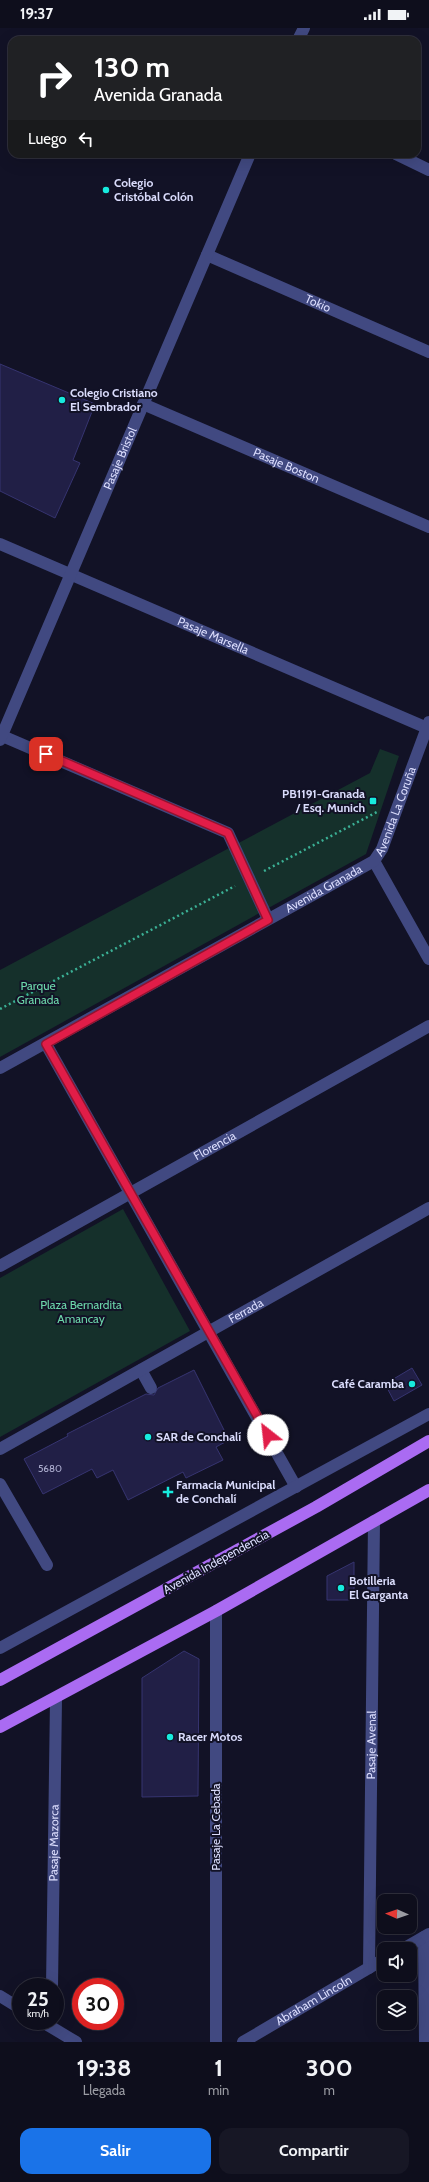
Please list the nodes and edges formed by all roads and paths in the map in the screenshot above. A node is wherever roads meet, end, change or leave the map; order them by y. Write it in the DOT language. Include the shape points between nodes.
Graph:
graph roads {
  1 [pos="248,158"];
  2 [pos="404,158"];
  3 [pos="429,170"];
  4 [pos="207,255"];
  5 [pos="429,352"];
  6 [pos="143,404"];
  7 [pos="429,527"];
  8 [pos="0,544"];
  9 [pos="71,575"];
  10 [pos="428,725"];
  11 [pos="1,737"];
  12 [pos="400,800"];
  13 [pos="374,861"];
  14 [pos="250,878"];
  15 [pos="268,920"];
  16 [pos="429,959"];
  17 [pos="0,1009"];
  18 [pos="429,1026"];
  19 [pos="46,1044"];
  20 [pos="0,1068"];
  21 [pos="132,1193"];
  22 [pos="429,1208"];
  23 [pos="0,1266"];
  24 [pos="210,1331"];
  25 [pos="141,1370"];
  26 [pos="151,1388"];
  27 [pos="429,1414"];
  28 [pos="429,1441"];
  29 [pos="0,1449"];
  30 [pos="0,1484"];
  31 [pos="296,1486"];
  32 [pos="429,1490"];
  33 [pos="374,1522"];
  34 [pos="46,1565"];
  35 [pos="216,1611"];
  36 [pos="0,1648"];
  37 [pos="0,1680"];
  38 [pos="56,1699"];
  39 [pos="0,1728"];
  40 [pos="427,1936"];
  41 [pos="416,1942"];
  42 [pos="377,1963"];
  43 [pos="369,1968"];
  44 [pos="52,1978"];
  45 [pos="0,1996"];
  46 [pos="12,2003"];
  47 [pos="60,2030"];
  48 [pos="76,2042"];
  49 [pos="216,2042"];
  50 [pos="243,2042"];
  51 [pos="425,2042"];
  1 -- 4 [label="street, Pasaje Bristol"];
  2 -- 3 [label="street"];
  4 -- 5 [label="street, Tokio"];
  4 -- 6 [label="street, Pasaje Bristol"];
  6 -- 7 [label="street, Pasaje Boston"];
  6 -- 9 [label="street, Pasaje Bristol"];
  8 -- 9 [label="street, Pasaje Marsella"];
  9 -- 10 [label="street, Pasaje Marsella"];
  9 -- 11 [label="street, Pasaje Bristol"];
  10 -- 12 [label="street, Avenida La Coruña"];
  11 -- 14 [label="street" via="221,828 232,838"];
  12 -- 13 [label="street, Avenida La Coruña" via="382,849"];
  12 -- 14 [label="path"];
  13 -- 15 [label="street, Avenida Granada"];
  13 -- 16 [label="street, Avenida La Coruña"];
  14 -- 15 [label="street"];
  14 -- 17 [label="path"];
  15 -- 19 [label="street, Avenida Granada"];
  18 -- 21 [label="street, Florencia"];
  19 -- 20 [label="street, Avenida Granada"];
  19 -- 21 [label="street"];
  21 -- 23 [label="street, Florencia"];
  21 -- 24 [label="street"];
  22 -- 24 [label="street, Ferrada"];
  24 -- 25 [label="street, Ferrada"];
  24 -- 31 [label="street"];
  25 -- 26 [label="street"];
  25 -- 29 [label="street, Ferrada"];
  27 -- 31 [label="street"];
  28 -- 37 [label="main road, Avenida Independencia" via="316,1507"];
  30 -- 34 [label="street"];
  31 -- 36 [label="street"];
  32 -- 33 [label="main road"];
  33 -- 35 [label="main road"];
  33 -- 43 [label="street, Pasaje Avenal"];
  35 -- 38 [label="main road"];
  35 -- 49 [label="street, Pasaje La Cebada"];
  38 -- 39 [label="main road"];
  38 -- 44 [label="street, Pasaje Mazorca"];
  40 -- 41 [label="street"];
  40 -- 51 [label="street"];
  42 -- 43 [label="street, Abraham Lincoln"];
  43 -- 50 [label="street, Abraham Lincoln"];
  45 -- 46 [label="street"];
  47 -- 48 [label="street"];
}
